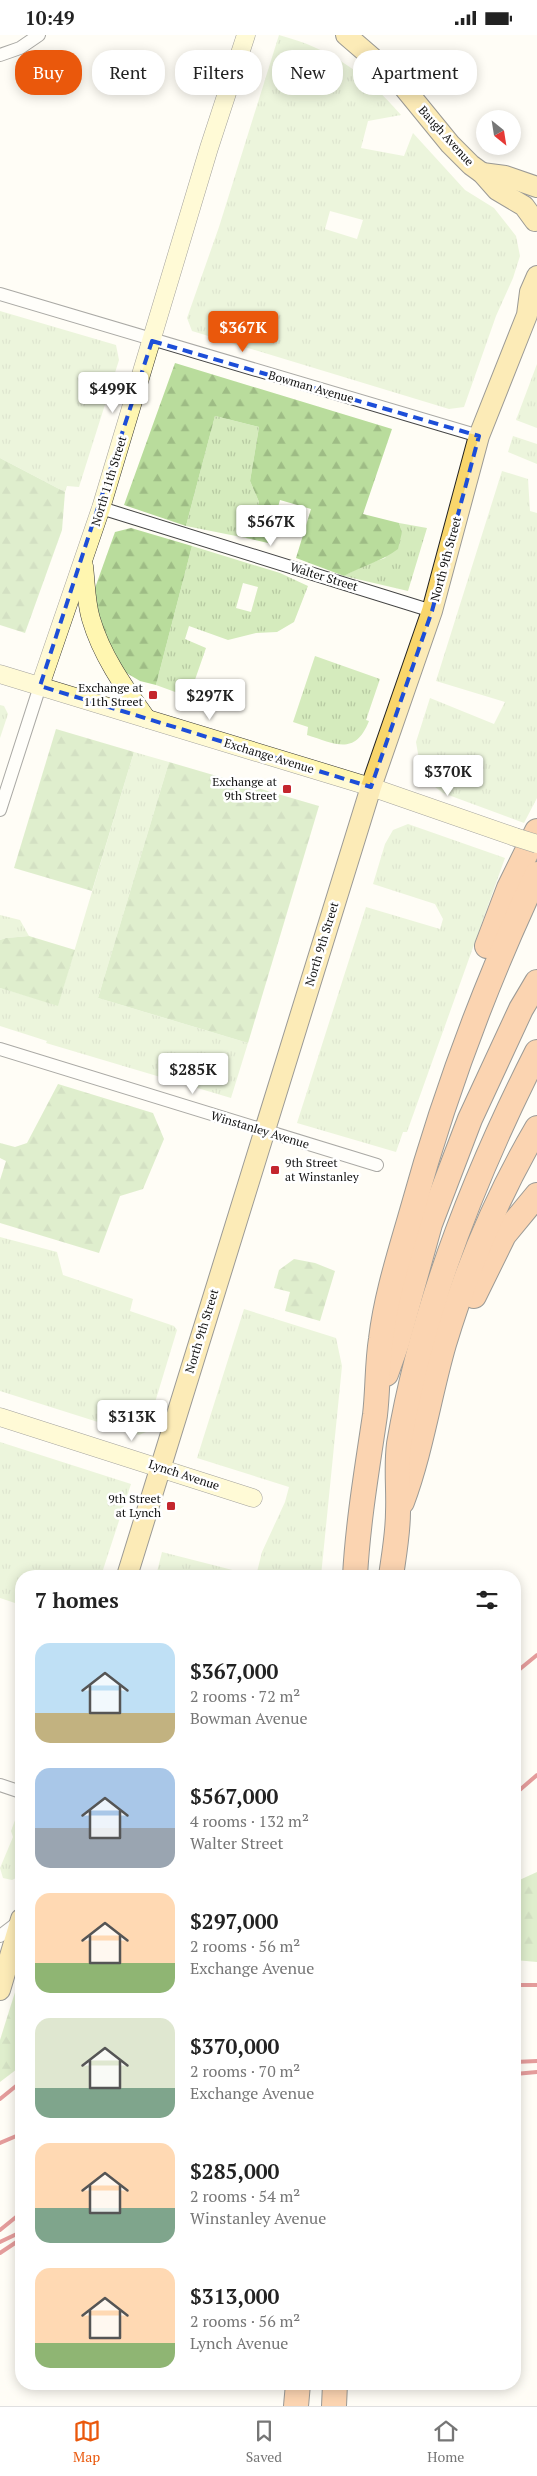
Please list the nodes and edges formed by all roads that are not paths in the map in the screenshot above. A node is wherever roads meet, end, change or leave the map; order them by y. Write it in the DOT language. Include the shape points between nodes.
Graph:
graph roads {
  1 [pos="39,35"];
  2 [pos="246,35"];
  3 [pos="346,35"];
  4 [pos="0,55"];
  5 [pos="482,173"];
  6 [pos="537,187"];
  7 [pos="536,221"];
  8 [pos="537,276"];
  9 [pos="0,294"];
  10 [pos="532,310"];
  11 [pos="152,341"];
  12 [pos="480,436"];
  13 [pos="101,508"];
  14 [pos="83,561"];
  15 [pos="432,611"];
  16 [pos="0,673"];
  17 [pos="40,686"];
  18 [pos="148,719"];
  19 [pos="371,787"];
  20 [pos="0,810"];
  21 [pos="526,834"];
  22 [pos="537,843"];
  23 [pos="537,874"];
  24 [pos="537,982"];
  25 [pos="0,1049"];
  26 [pos="537,1052"];
  27 [pos="449,1091"];
  28 [pos="537,1128"];
  29 [pos="264,1131"];
  30 [pos="378,1165"];
  31 [pos="537,1195"];
  32 [pos="444,1343"];
  33 [pos="378,1394"];
  34 [pos="0,1417"];
  35 [pos="159,1467"];
  36 [pos="253,1498"];
  37 [pos="398,1513"];
  38 [pos="128,1570"];
  39 [pos="355,1570"];
  40 [pos="392,1570"];
  41 [pos="0,1785"];
  42 [pos="15,1790"];
  43 [pos="15,1924"];
  44 [pos="0,1935"];
  45 [pos="15,1939"];
  46 [pos="0,1990"];
  47 [pos="297,2390"];
  48 [pos="335,2390"];
  49 [pos="296,2406"];
  50 [pos="334,2406"];
  1 -- 4 [label="street" via="20,48"];
  2 -- 11 [label="street, North 11th Street"];
  3 -- 5 [label="main road, Baugh Avenue" via="397,79 450,144"];
  5 -- 6 [label="main road, Baugh Avenue" via="505,176"];
  5 -- 7 [label="main road, Baugh Avenue" via="497,191 524,207"];
  8 -- 10 [label="main road, North 9th Street" via="530,292"];
  9 -- 11 [label="street, Bowman Avenue"];
  10 -- 12 [label="main road, North 9th Street"];
  11 -- 12 [label="street, Bowman Avenue"];
  11 -- 13 [label="street, North 11th Street"];
  12 -- 15 [label="main road, North 9th Street"];
  13 -- 14 [label="street, North 11th Street"];
  13 -- 15 [label="street, Walter Street"];
  14 -- 17 [label="street, North 11th Street"];
  14 -- 18 [label="street" via="90,617 98,640 115,673"];
  15 -- 19 [label="main road, North 9th Street"];
  16 -- 17 [label="street, Exchange Avenue"];
  17 -- 18 [label="street, Exchange Avenue"];
  17 -- 20 [label="street, North 11th Street"];
  18 -- 19 [label="street, Exchange Avenue"];
  19 -- 21 [label="street, Exchange Avenue"];
  19 -- 29 [label="main road, North 9th Street"];
  21 -- 22 [label="street, Exchange Avenue, bridge"];
  21 -- 27 [label="highway" via="453,1035"];
  23 -- 27 [label="highway" via="513,925"];
  24 -- 33 [label="highway" via="521,1009 463,1137 430,1224 397,1343"];
  25 -- 29 [label="street, Winstanley Avenue"];
  26 -- 37 [label="highway" via="479,1174 440,1282 400,1443 396,1467"];
  27 -- 33 [label="highway" via="391,1291 380,1340"];
  28 -- 32 [label="highway" via="517,1161 475,1252"];
  29 -- 30 [label="street, Winstanley Avenue"];
  29 -- 35 [label="main road, North 9th Street"];
  31 -- 32 [label="highway" via="504,1235 462,1326"];
  32 -- 37 [label="highway" via="415,1469"];
  33 -- 39 [label="highway" via="357,1533"];
  34 -- 35 [label="street, Lynch Avenue"];
  35 -- 36 [label="street, Lynch Avenue"];
  35 -- 38 [label="main road, North 9th Street"];
  37 -- 40 [label="highway"];
  41 -- 42 [label="street"];
  43 -- 44 [label="street"];
  45 -- 46 [label="main road"];
  47 -- 49 [label="highway"];
  48 -- 50 [label="highway"];
}
